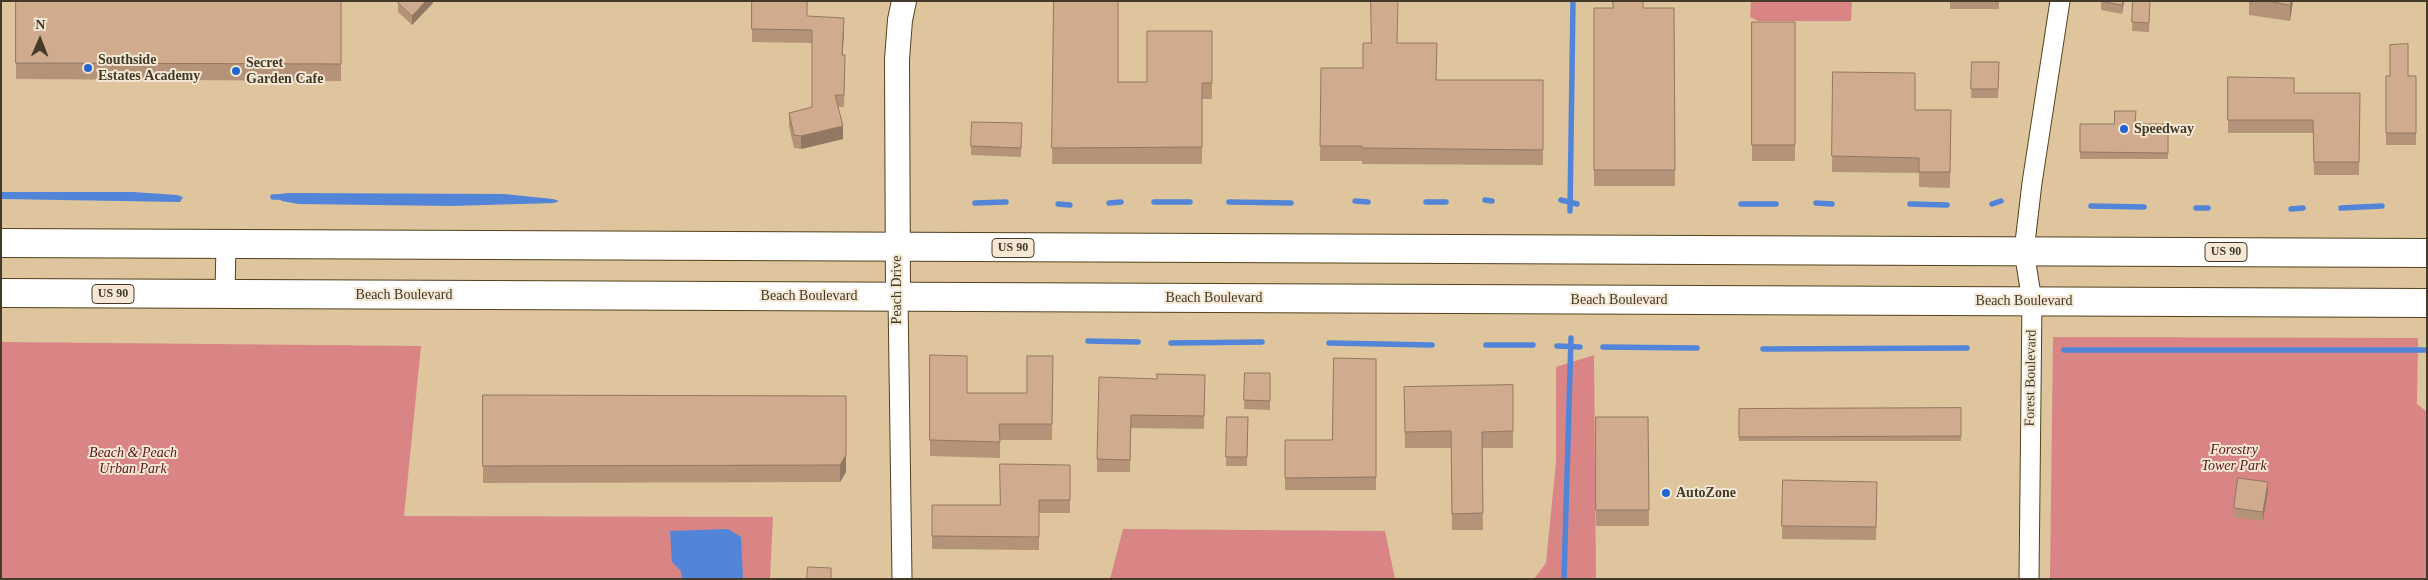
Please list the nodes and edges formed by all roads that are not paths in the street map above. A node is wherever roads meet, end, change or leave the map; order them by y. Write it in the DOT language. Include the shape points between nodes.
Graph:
graph roads {
  1 [pos="904,1"];
  2 [pos="2060,1"];
  3 [pos="1,243"];
  4 [pos="226,244"];
  5 [pos="897,248"];
  6 [pos="2024,251"];
  7 [pos="2427,253"];
  8 [pos="1,293"];
  9 [pos="225,294"];
  10 [pos="898,297"];
  11 [pos="2032,301"];
  12 [pos="2427,303"];
  13 [pos="902,579"];
  14 [pos="2029,579"];
  1 -- 5 [label="main road, Peach Drive" via="897,59"];
  2 -- 6 [label="street, Forest Boulevard"];
  3 -- 4 [label="highway, US 90"];
  4 -- 5 [label="highway, US 90"];
  4 -- 9 [label="street"];
  5 -- 6 [label="highway, US 90"];
  5 -- 10 [label="main road, Peach Drive"];
  6 -- 7 [label="highway, US 90"];
  6 -- 11 [label="street, Forest Boulevard"];
  8 -- 9 [label="highway, Beach Boulevard / US 90"];
  9 -- 10 [label="highway, Beach Boulevard / US 90"];
  10 -- 11 [label="highway, Beach Boulevard / US 90"];
  10 -- 13 [label="street, Peach Drive"];
  11 -- 12 [label="highway, Beach Boulevard / US 90"];
  11 -- 14 [label="street, Forest Boulevard"];
}
